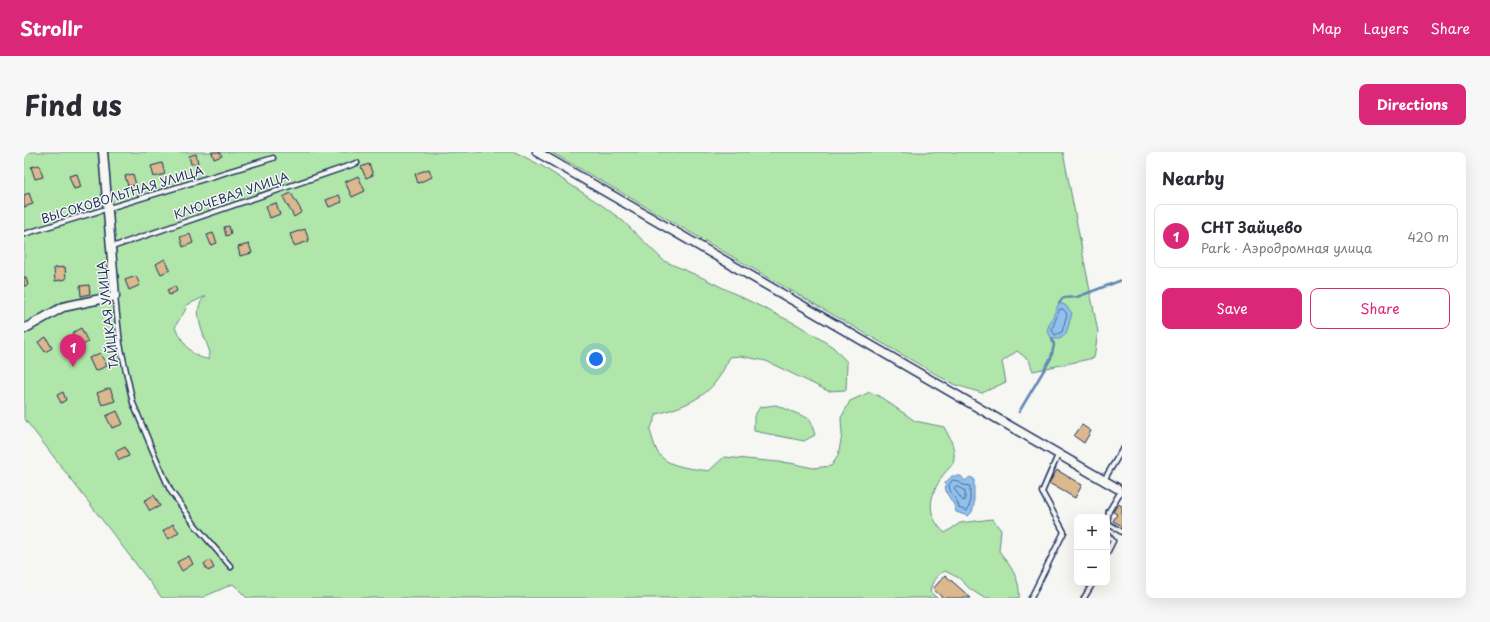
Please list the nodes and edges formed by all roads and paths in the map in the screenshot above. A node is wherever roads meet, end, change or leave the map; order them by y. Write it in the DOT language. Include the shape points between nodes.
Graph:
graph roads {
  1 [pos="102,152"];
  2 [pos="537,152"];
  3 [pos="273,158"];
  4 [pos="357,163"];
  5 [pos="108,208"];
  6 [pos="24,234"];
  7 [pos="112,246"];
  8 [pos="116,296"];
  9 [pos="24,329"];
  10 [pos="1122,450"];
  11 [pos="1058,455"];
  12 [pos="1104,480"];
  13 [pos="1120,490"];
  14 [pos="1108,514"];
  15 [pos="1110,525"];
  16 [pos="1122,532"];
  17 [pos="1110,538"];
  18 [pos="1110,547"];
  19 [pos="230,567"];
  20 [pos="1091,586"];
  21 [pos="1031,598"];
  22 [pos="1084,598"];
  1 -- 5 [label="street, ТАЙЦКАЯ УЛИЦА"];
  2 -- 11 [label="street"];
  3 -- 5 [label="lane, ВЫСОКОВОЛЬТНАЯ УЛИЦА"];
  4 -- 7 [label="lane, КЛЮЧЕВАЯ УЛИЦА"];
  5 -- 6 [label="lane, ВЫСОКОВОЛЬТНАЯ УЛИЦА"];
  5 -- 7 [label="street, ТАЙЦКАЯ УЛИЦА"];
  7 -- 8 [label="street, ТАЙЦКАЯ УЛИЦА"];
  8 -- 9 [label="street" via="63,307"];
  8 -- 19 [label="lane, ТАЙЦКАЯ УЛИЦА" via="120,344 133,403 152,449 170,490"];
  10 -- 12 [label="lane"];
  11 -- 12 [label="street"];
  11 -- 21 [label="lane" via="1042,492 1064,532"];
  12 -- 13 [label="street"];
  13 -- 14 [label="lane"];
  15 -- 16 [label="lane"];
  17 -- 18 [label="lane" via="1113,541"];
  20 -- 22 [label="lane"];
}
